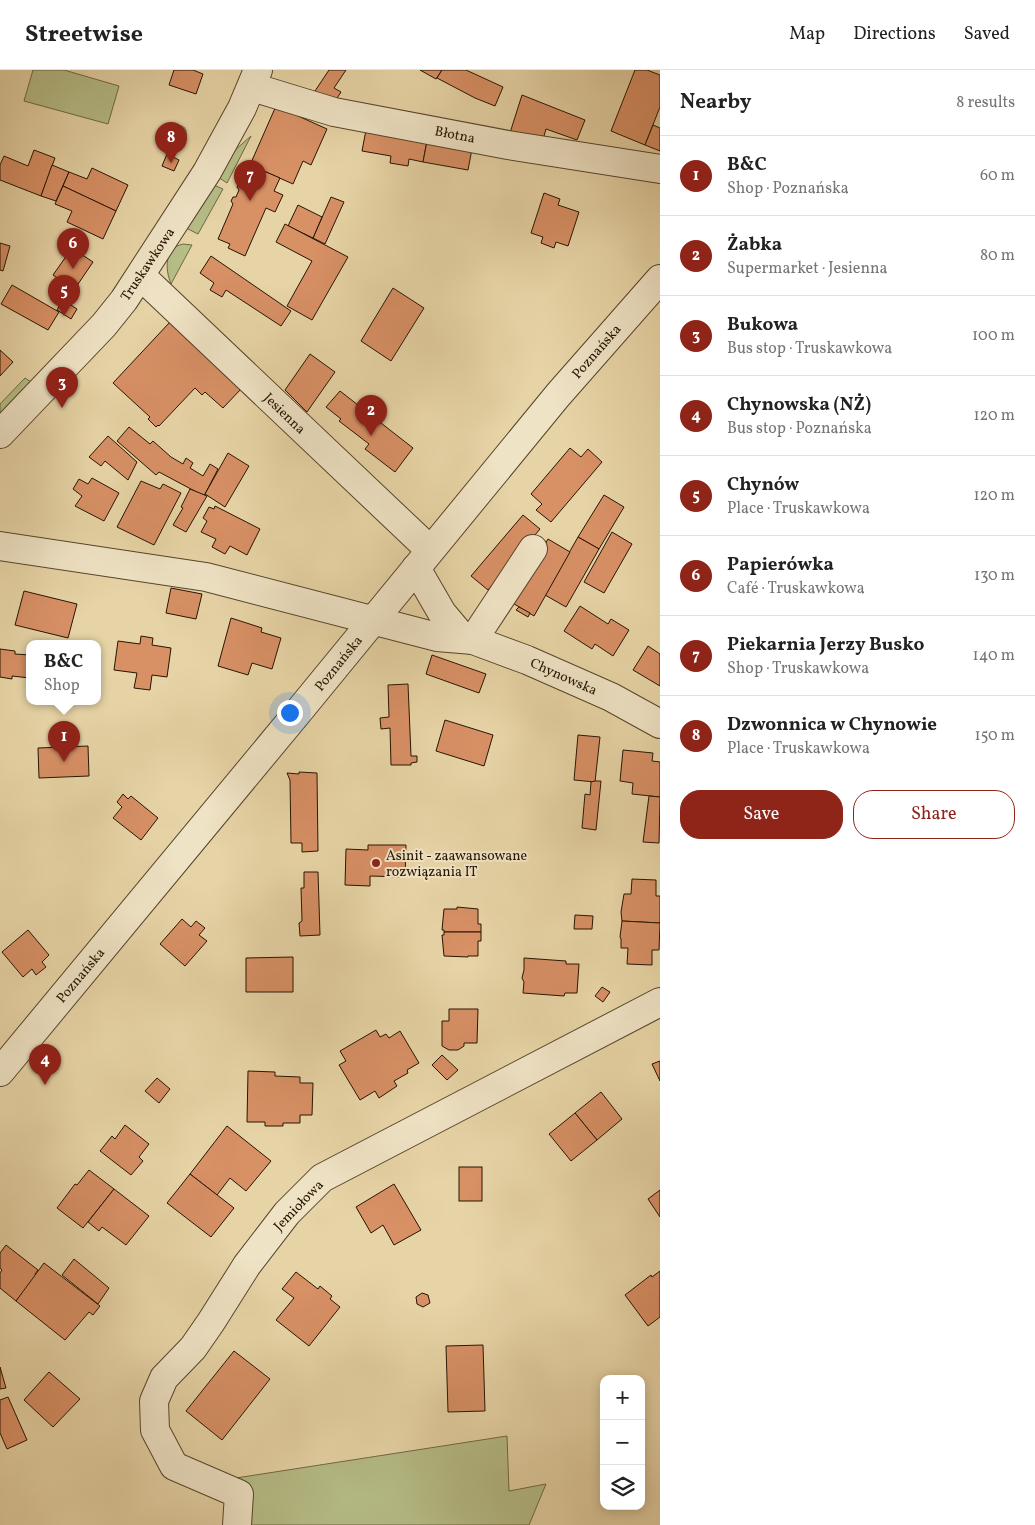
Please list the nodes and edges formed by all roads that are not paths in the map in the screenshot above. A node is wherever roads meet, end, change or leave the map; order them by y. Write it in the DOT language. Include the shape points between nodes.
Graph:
graph roads {
  1 [pos="255,79"];
  2 [pos="660,169"];
  3 [pos="141,276"];
  4 [pos="660,280"];
  5 [pos="0,434"];
  6 [pos="0,546"];
  7 [pos="533,549"];
  8 [pos="423,559"];
  9 [pos="373,620"];
  10 [pos="468,639"];
  11 [pos="660,724"];
  12 [pos="660,1002"];
  13 [pos="0,1072"];
  14 [pos="237,1525"];
  1 -- 2 [label="street, Błotna" via="334,112"];
  1 -- 3 [label="street, Truskawkowa" via="207,172"];
  3 -- 5 [label="street, Truskawkowa" via="104,325"];
  3 -- 8 [label="street, Jesienna"];
  4 -- 8 [label="street, Poznańska" via="558,395"];
  6 -- 9 [label="street, Chynowska" via="206,577"];
  7 -- 10 [label="street"];
  8 -- 9 [label="street, Poznańska"];
  8 -- 10 [label="street, Chynowska" via="442,614"];
  9 -- 10 [label="street, Chynowska" via="437,637"];
  9 -- 13 [label="street, Poznańska"];
  10 -- 11 [label="street, Chynowska" via="527,660 611,697"];
  12 -- 14 [label="street, Jemiołowa" via="322,1178 287,1213 246,1266 193,1348 164,1378 154,1401 156,1430 174,1466 239,1494"];
}
